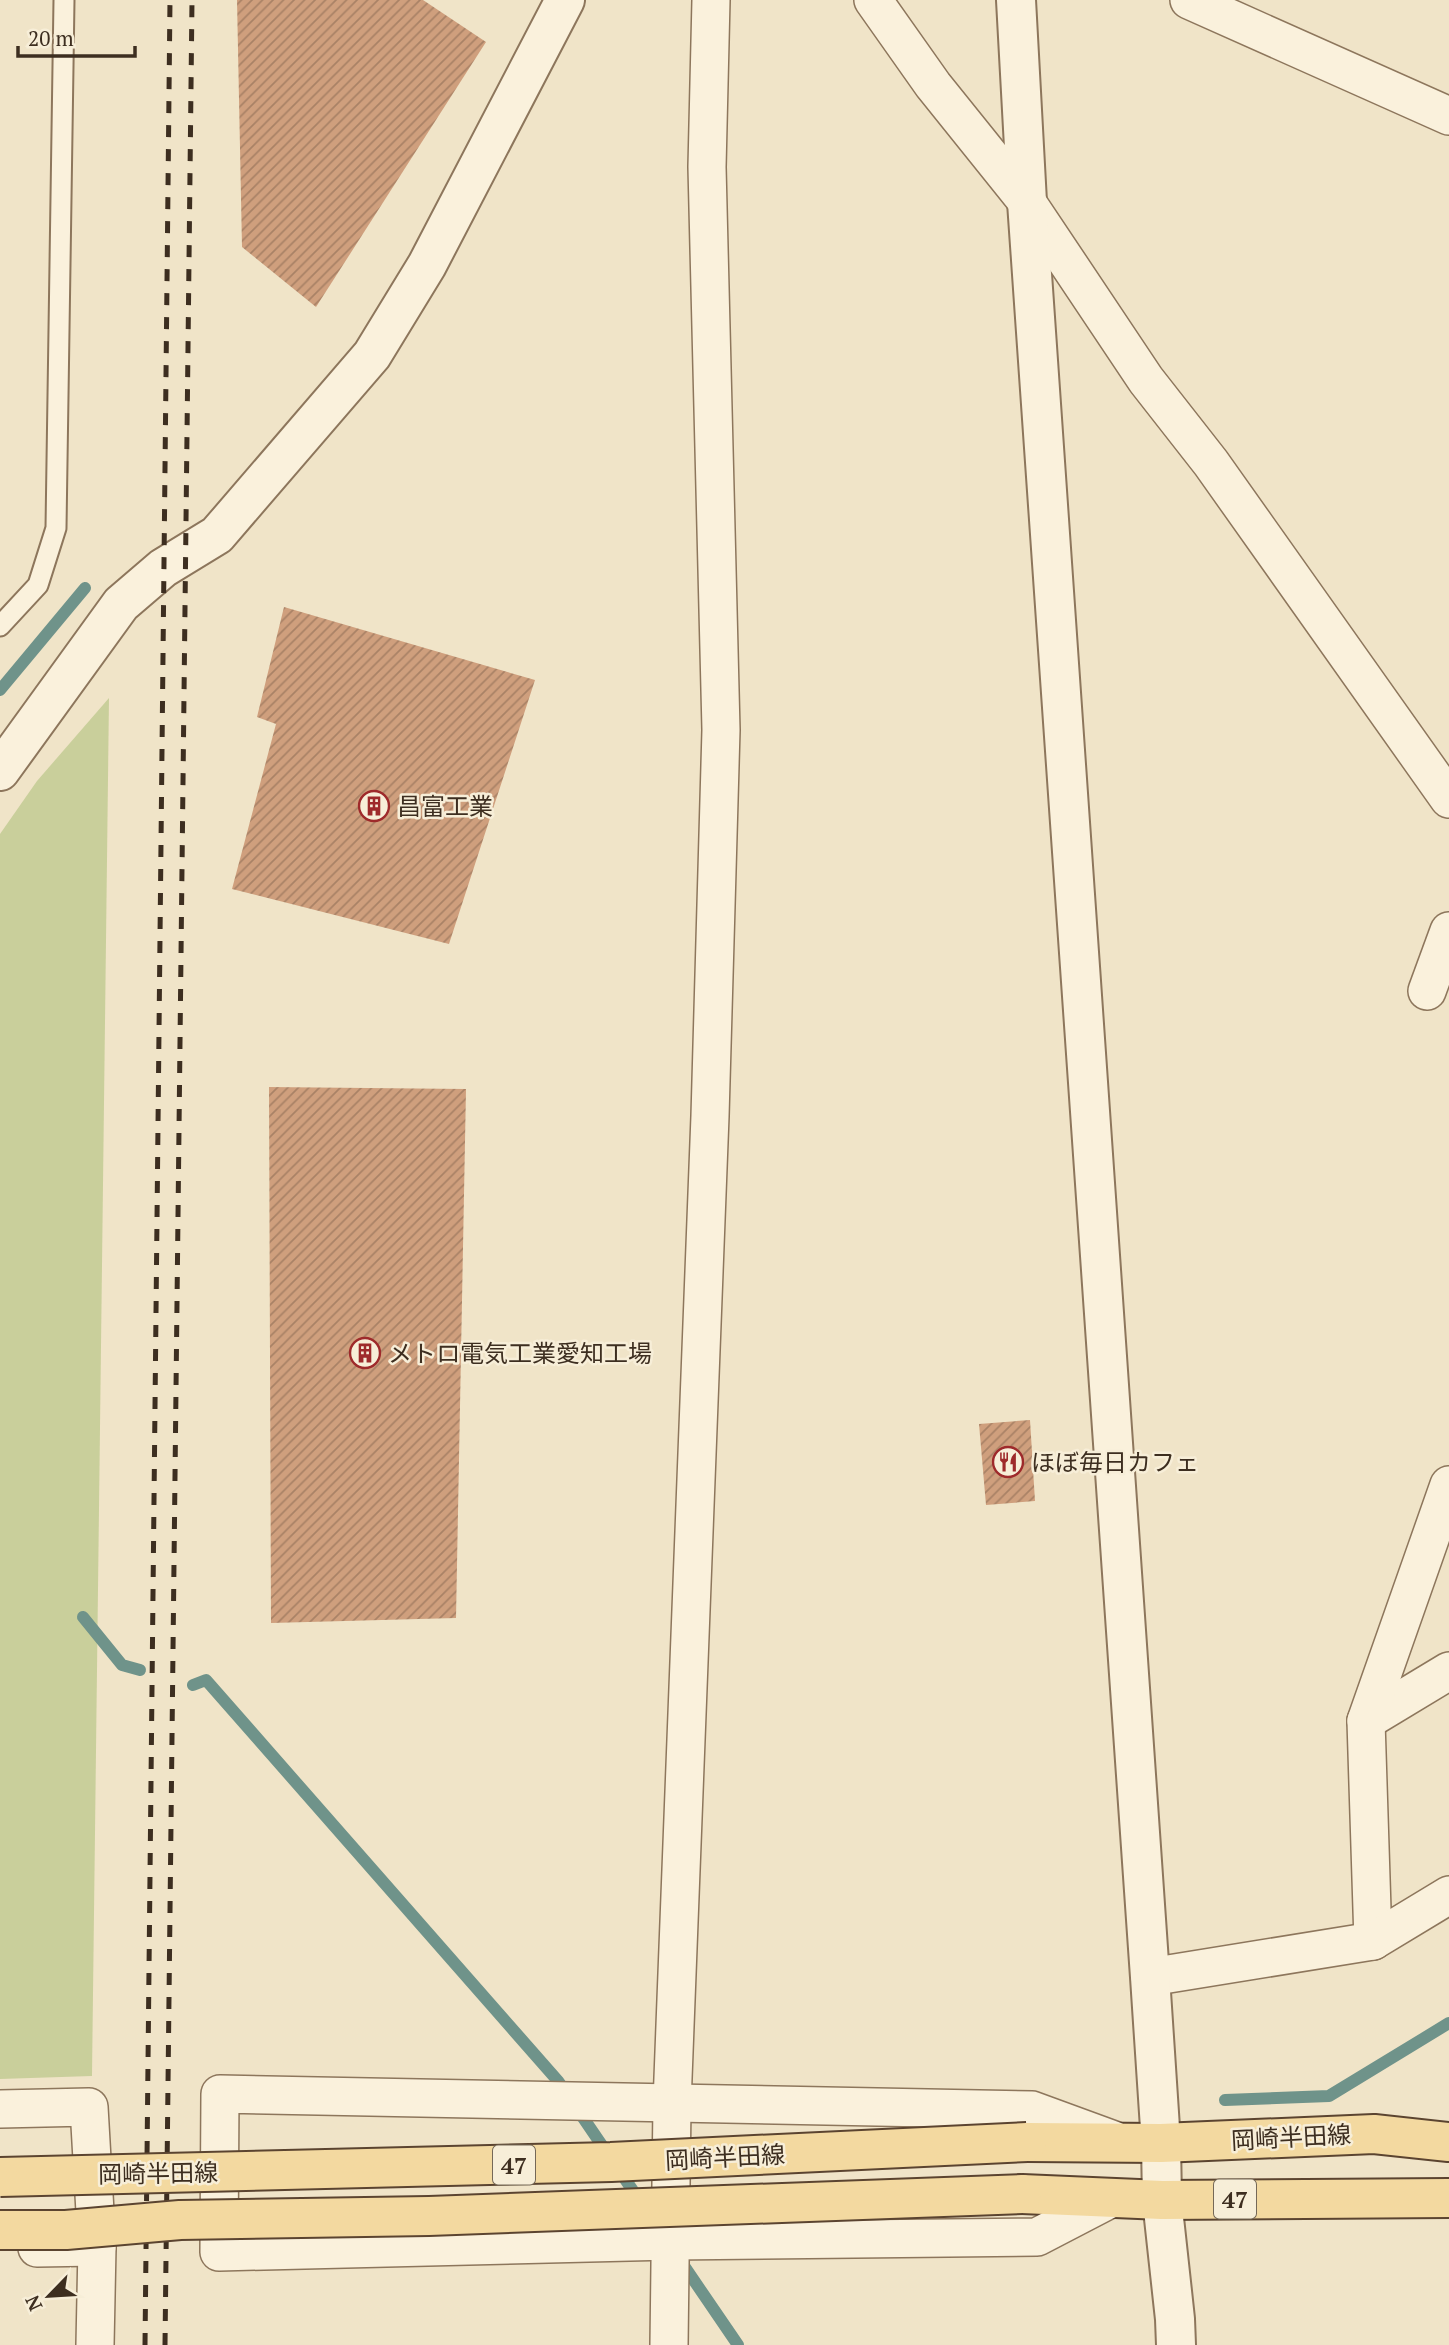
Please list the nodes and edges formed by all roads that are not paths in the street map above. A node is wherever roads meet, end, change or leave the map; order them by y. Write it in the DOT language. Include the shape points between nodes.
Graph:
graph roads {
  1 [pos="64,0"];
  2 [pos="565,0"];
  3 [pos="711,0"];
  4 [pos="873,0"];
  5 [pos="1016,0"];
  6 [pos="1189,0"];
  7 [pos="1449,116"];
  8 [pos="1027,202"];
  9 [pos="0,626"];
  10 [pos="0,771"];
  11 [pos="1449,799"];
  12 [pos="1449,931"];
  13 [pos="1427,991"];
  14 [pos="1449,1485"];
  15 [pos="1449,1671"];
  16 [pos="1366,1721"];
  17 [pos="1449,1895"];
  18 [pos="1373,1941"];
  19 [pos="1150,1977"];
  20 [pos="672,2104"];
  21 [pos="0,2109"];
  22 [pos="1449,2142"];
  23 [pos="1121,2143"];
  24 [pos="1161,2143"];
  25 [pos="0,2177"];
  26 [pos="1112,2198"];
  27 [pos="1449,2198"];
  28 [pos="1162,2200"];
  29 [pos="0,2230"];
  30 [pos="671,2241"];
  31 [pos="97,2247"];
  32 [pos="0,2249"];
  33 [pos="96,2345"];
  34 [pos="669,2345"];
  35 [pos="1176,2345"];
  1 -- 9 [label="lane" via="56,528 38,585"];
  2 -- 10 [label="street" via="427,265 372,355 218,535 163,568 121,604"];
  3 -- 20 [label="street" via="707,167 721,730"];
  4 -- 8 [label="street" via="933,85"];
  5 -- 8 [label="street"];
  6 -- 7 [label="street"];
  8 -- 11 [label="street" via="1146,380 1211,463"];
  8 -- 19 [label="street"];
  12 -- 13 [label="street"];
  14 -- 16 [label="street"];
  15 -- 16 [label="street"];
  16 -- 18 [label="street"];
  17 -- 18 [label="street"];
  18 -- 19 [label="street"];
  19 -- 24 [label="street"];
  20 -- 23 [label="street" via="1032,2110"];
  20 -- 30 [label="street"];
  20 -- 30 [label="street" via="220,2094 219,2252"];
  21 -- 31 [label="street" via="89,2107"];
  22 -- 24 [label="main road, 岡崎半田線 / 47" via="1374,2134"];
  23 -- 24 [label="main road, 岡崎半田線 / 47"];
  23 -- 25 [label="main road, 岡崎半田線 / 47, bridge" via="1027,2142 611,2162"];
  24 -- 28 [label="street"];
  26 -- 28 [label="main road, 岡崎半田線 / 47"];
  26 -- 29 [label="main road, 岡崎半田線 / 47, bridge" via="1022,2194 429,2216 180,2220 66,2230"];
  26 -- 30 [label="street" via="1037,2237"];
  27 -- 28 [label="main road, 岡崎半田線 / 47"];
  28 -- 35 [label="street"];
  30 -- 34 [label="street"];
  31 -- 32 [label="street"];
  31 -- 33 [label="street"];
}
